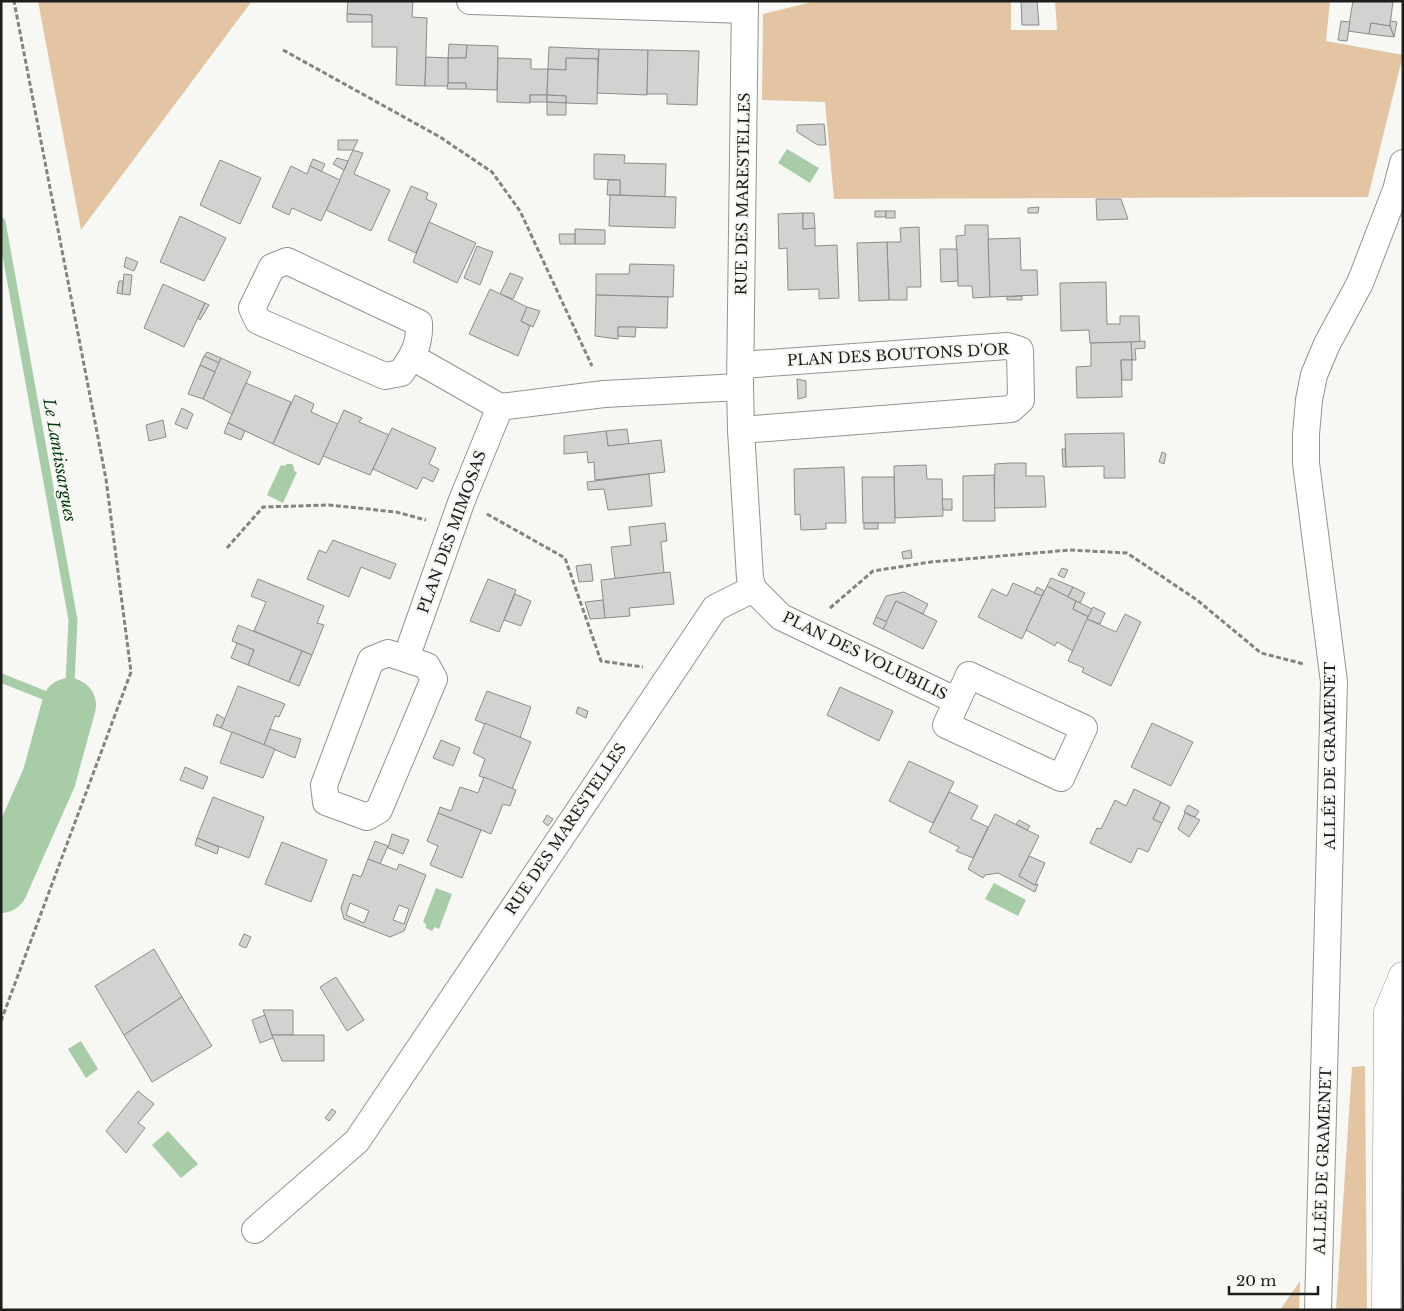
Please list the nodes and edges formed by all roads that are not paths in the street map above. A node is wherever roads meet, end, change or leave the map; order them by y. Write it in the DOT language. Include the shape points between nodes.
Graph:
graph roads {
  1 [pos="470,1"];
  2 [pos="745,6"];
  3 [pos="1403,163"];
  4 [pos="412,357"];
  5 [pos="740,376"];
  6 [pos="500,407"];
  7 [pos="741,430"];
  8 [pos="753,589"];
  9 [pos="406,658"];
  10 [pos="957,701"];
  11 [pos="1403,976"];
  12 [pos="255,1230"];
  13 [pos="1318,1310"];
  14 [pos="1386,1310"];
  1 -- 2 [label="street"];
  2 -- 5 [label="street, RUE DES MARESTELLES"];
  3 -- 13 [label="street, ALLÉE DE GRAMENET" via="1396,190 1360,283 1314,375 1306,434 1306,463 1334,682"];
  4 -- 4 [label="street" via="419,338 419,323 287,261 272,267 252,308 258,321 385,376 401,373"];
  4 -- 6 [label="street"];
  5 -- 6 [label="street"];
  5 -- 7 [label="street, RUE DES MARESTELLES"];
  5 -- 7 [label="street, PLAN DES BOUTONS D'OR" via="1007,346 1020,350 1021,400 1011,409"];
  6 -- 9 [label="street, PLAN DES MIMOSAS" via="462,500"];
  7 -- 8 [label="street, RUE DES MARESTELLES"];
  8 -- 10 [label="street, PLAN DES VOLUBILIS" via="780,617"];
  8 -- 12 [label="street, RUE DES MARESTELLES" via="715,608 357,1141"];
  9 -- 9 [label="street" via="388,653 371,660 324,785 326,802 367,818 379,810 434,679 427,666"];
  10 -- 10 [label="street, PLAN DES VOLUBILIS" via="946,725 1060,778 1084,728 969,675"];
  11 -- 14 [label="main road" via="1388,1012"];
}
